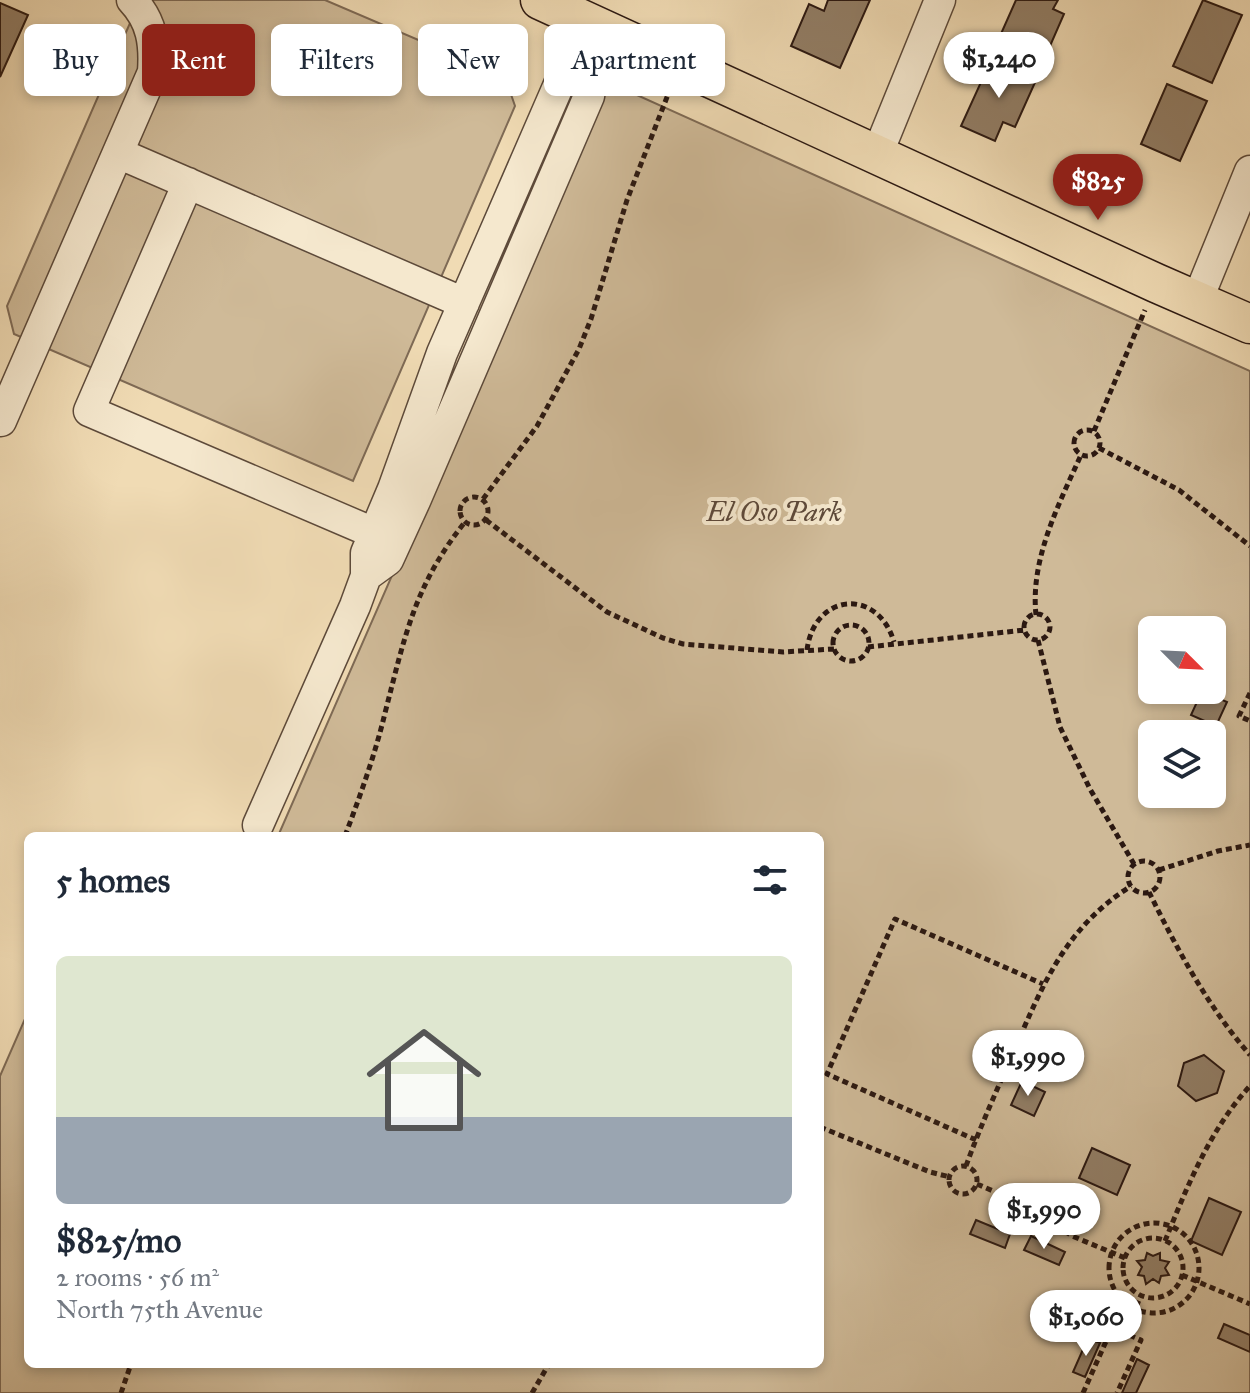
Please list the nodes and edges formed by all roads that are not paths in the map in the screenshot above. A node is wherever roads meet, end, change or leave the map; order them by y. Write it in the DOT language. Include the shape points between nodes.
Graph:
graph roads {
  1 [pos="132,0"];
  2 [pos="540,0"];
  3 [pos="940,0"];
  4 [pos="575,24"];
  5 [pos="725,93"];
  6 [pos="554,96"];
  7 [pos="589,96"];
  8 [pos="118,153"];
  9 [pos="877,155"];
  10 [pos="1250,171"];
  11 [pos="188,183"];
  12 [pos="1197,301"];
  13 [pos="464,303"];
  14 [pos="1250,324"];
  15 [pos="1,421"];
  16 [pos="374,533"];
  17 [pos="366,576"];
  18 [pos="258,825"];
  1 -- 8 [label="street" via="147,19 155,46 153,72"];
  2 -- 4 [label="main road"];
  3 -- 9 [label="street"];
  5 -- 9 [label="main road"];
  6 -- 13 [label="street"];
  7 -- 17 [label="street" via="388,560"];
  8 -- 11 [label="street"];
  8 -- 15 [label="street"];
  9 -- 12 [label="main road"];
  10 -- 12 [label="street"];
  11 -- 13 [label="street"];
  11 -- 16 [label="street" via="89,411"];
  12 -- 14 [label="main road"];
  13 -- 16 [label="street"];
  16 -- 17 [label="street" via="366,553"];
  17 -- 18 [label="street"];
}
